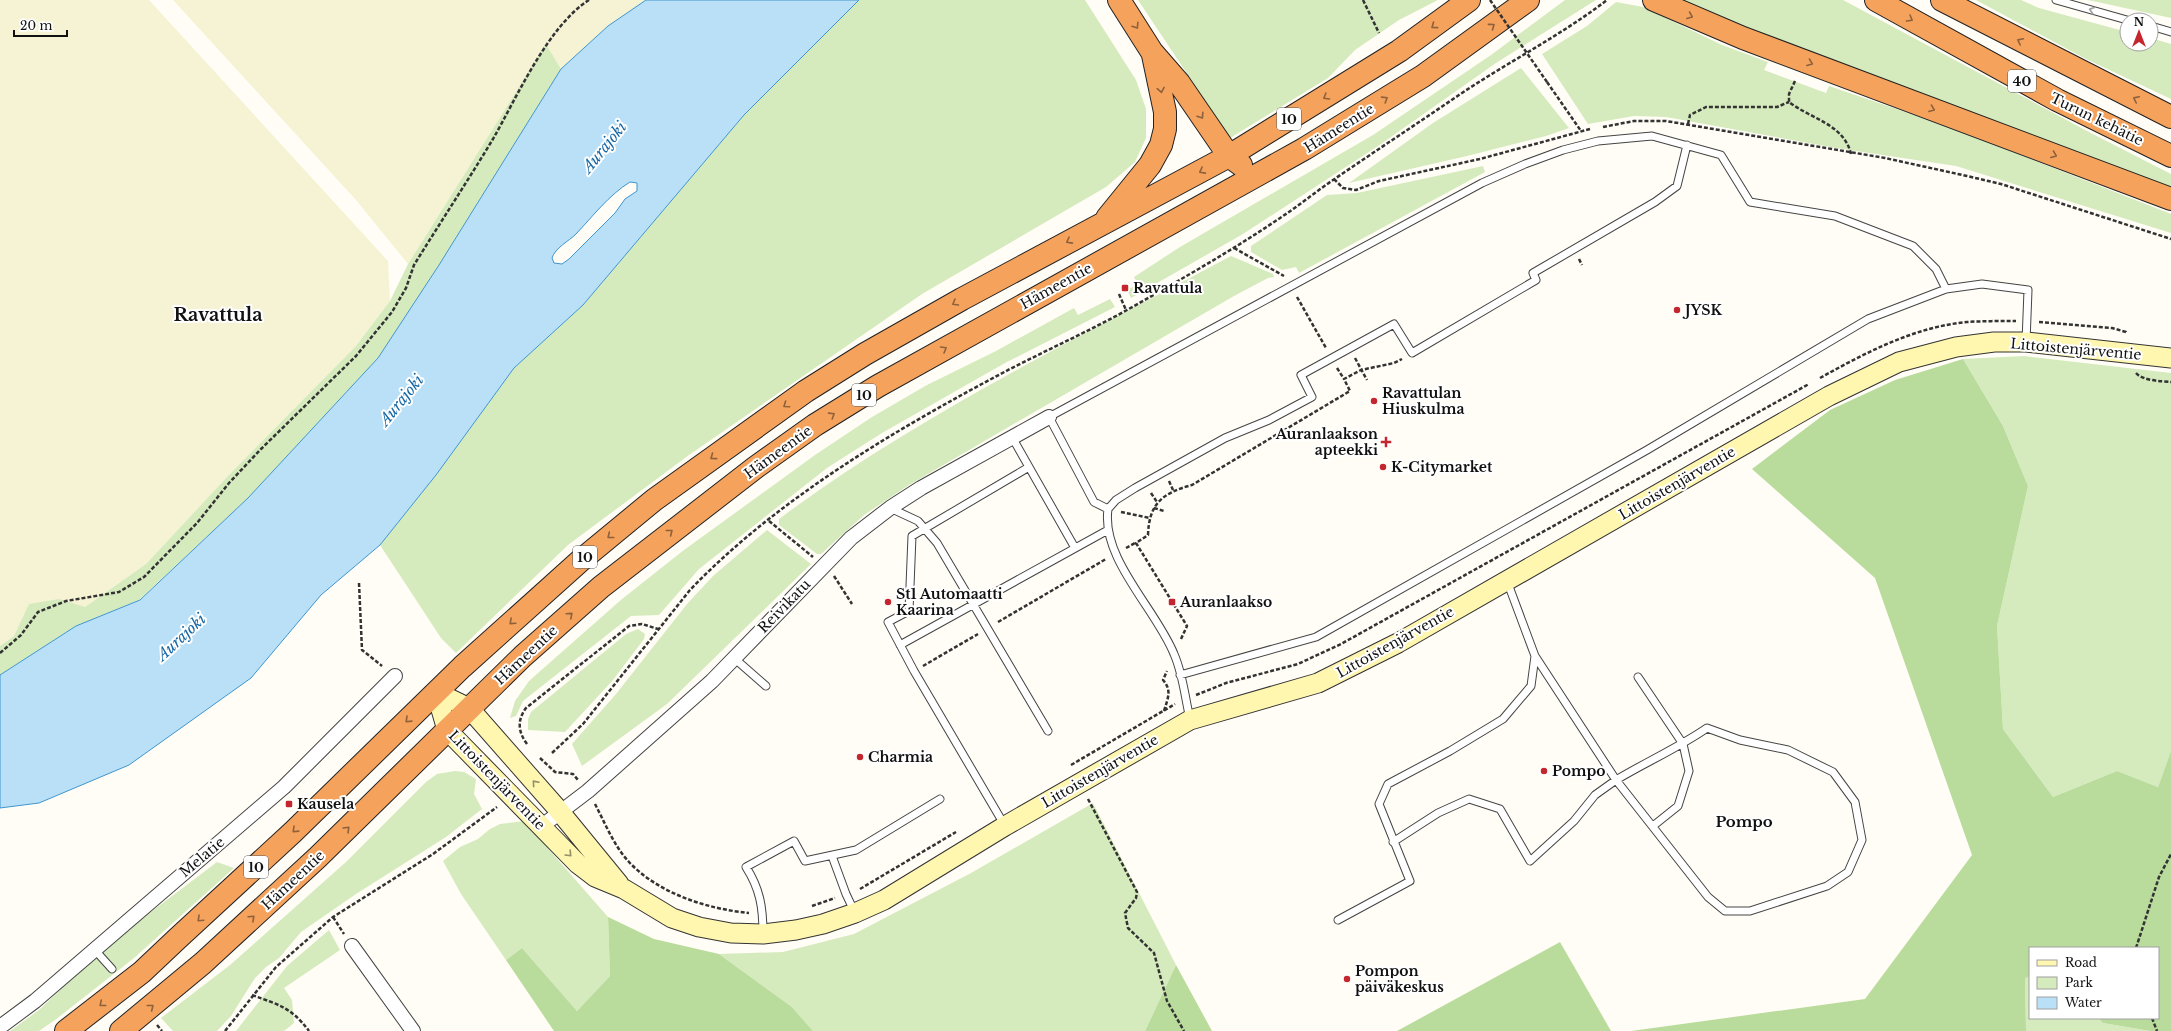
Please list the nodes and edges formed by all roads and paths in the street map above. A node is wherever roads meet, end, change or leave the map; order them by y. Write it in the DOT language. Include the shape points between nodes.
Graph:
graph roads {
  1 [pos="589,0"];
  2 [pos="1119,0"];
  3 [pos="1363,0"];
  4 [pos="1469,0"];
  5 [pos="1490,0"];
  6 [pos="1528,0"];
  7 [pos="1607,0"];
  8 [pos="1654,0"];
  9 [pos="1876,0"];
  10 [pos="1942,0"];
  11 [pos="2056,0"];
  12 [pos="2119,18"];
  13 [pos="2159,28"];
  14 [pos="2171,32"];
  15 [pos="1379,33"];
  16 [pos="1152,52"];
  17 [pos="1795,81"];
  18 [pos="1789,102"];
  19 [pos="2171,117"];
  20 [pos="1688,124"];
  21 [pos="1580,130"];
  22 [pos="1687,145"];
  23 [pos="1851,154"];
  24 [pos="1229,156"];
  25 [pos="2171,156"];
  26 [pos="1260,174"];
  27 [pos="1334,179"];
  28 [pos="2171,199"];
  29 [pos="1104,223"];
  30 [pos="2171,239"];
  31 [pos="1946,289"];
  32 [pos="1119,294"];
  33 [pos="1126,310"];
  34 [pos="2026,342"];
  35 [pos="1350,348"];
  36 [pos="1412,353"];
  37 [pos="2171,358"];
  38 [pos="1361,370"];
  39 [pos="1367,380"];
  40 [pos="1049,417"];
  41 [pos="1012,437"];
  42 [pos="1029,467"];
  43 [pos="1150,492"];
  44 [pos="1157,502"];
  45 [pos="890,508"];
  46 [pos="1154,508"];
  47 [pos="1108,509"];
  48 [pos="1164,511"];
  49 [pos="1125,512"];
  50 [pos="1150,518"];
  51 [pos="925,528"];
  52 [pos="1108,530"];
  53 [pos="1136,543"];
  54 [pos="1075,548"];
  55 [pos="1116,554"];
  56 [pos="1506,579"];
  57 [pos="359,583"];
  58 [pos="973,604"];
  59 [pos="987,628"];
  60 [pos="658,629"];
  61 [pos="900,644"];
  62 [pos="0,653"];
  63 [pos="1174,654"];
  64 [pos="1535,656"];
  65 [pos="734,658"];
  66 [pos="914,671"];
  67 [pos="1180,675"];
  68 [pos="395,676"];
  69 [pos="1638,678"];
  70 [pos="766,686"];
  71 [pos="436,692"];
  72 [pos="469,708"];
  73 [pos="1164,711"];
  74 [pos="1190,720"];
  75 [pos="519,722"];
  76 [pos="447,730"];
  77 [pos="1048,731"];
  78 [pos="1683,744"];
  79 [pos="552,753"];
  80 [pos="1072,764"];
  81 [pos="1075,771"];
  82 [pos="1616,780"];
  83 [pos="1088,798"];
  84 [pos="940,799"];
  85 [pos="500,804"];
  86 [pos="560,813"];
  87 [pos="542,826"];
  88 [pos="1005,826"];
  89 [pos="1653,826"];
  90 [pos="1393,842"];
  91 [pos="2171,854"];
  92 [pos="832,856"];
  93 [pos="624,889"];
  94 [pos="855,913"];
  95 [pos="1338,920"];
  96 [pos="763,934"];
  97 [pos="352,946"];
  98 [pos="2136,947"];
  99 [pos="94,949"];
  100 [pos="112,969"];
  101 [pos="252,995"];
  102 [pos="2152,1019"];
  103 [pos="0,1027"];
  104 [pos="66,1031"];
  105 [pos="121,1031"];
  106 [pos="225,1031"];
  107 [pos="309,1031"];
  108 [pos="413,1031"];
  109 [pos="1184,1031"];
  110 [pos="2157,1031"];
  1 -- 62 [label="path" via="578,7 541,52 489,145 414,265 406,288 392,312 356,356 261,449 229,483 197,524 144,577 119,592 66,601 38,612 21,635"];
  2 -- 16 [label="highway, one-way"];
  3 -- 15 [label="path"];
  4 -- 24 [label="highway, 10, one-way" via="1399,51"];
  5 -- 21 [label="path, bridge"];
  26 -- 6 [label="highway, Hämeentie / 10, one-way" via="1423,76"];
  7 -- 27 [label="path" via="1564,32 1476,84"];
  8 -- 28 [label="highway, one-way" via="1743,38"];
  9 -- 25 [label="highway, Turun kehätie / 40, one-way" via="2057,100"];
  19 -- 10 [label="highway, 40, one-way"];
  12 -- 11 [label="lane, one-way"];
  13 -- 14 [label="lane"];
  16 -- 24 [label="highway, one-way" via="1179,83"];
  16 -- 29 [label="highway, one-way" via="1165,112 1162,145 1150,165"];
  17 -- 18 [label="path" via="1789,94"];
  18 -- 20 [label="path" via="1777,107 1706,107 1690,115"];
  18 -- 23 [label="path" via="1802,112 1830,124 1849,143"];
  20 -- 21 [label="path" via="1634,121"];
  20 -- 23 [label="path"];
  21 -- 27 [label="path" via="1480,159 1379,181 1356,190 1343,188"];
  22 -- 31 [label="lane" via="1721,155 1750,202 1835,216 1913,246 1936,269"];
  22 -- 36 [label="lane" via="1677,186 1655,202 1532,273 1536,280"];
  22 -- 40 [label="lane" via="1652,136 1598,141 1563,150 1482,182"];
  23 -- 30 [label="path" via="1885,158 2001,184"];
  24 -- 26 [label="highway" via="1244,168"];
  24 -- 29 [label="highway, 10, one-way"];
  72 -- 26 [label="highway, Hämeentie / 10, one-way" via="601,587 756,466 815,425 962,338"];
  27 -- 33 [label="path" via="1284,216 1234,248"];
  29 -- 71 [label="highway, 10, one-way" via="865,354 787,404 654,500 580,561"];
  31 -- 34 [label="lane" via="1982,284 2028,290"];
  31 -- 67 [label="lane" via="1868,319 1647,450 1316,637"];
  32 -- 33 [label="path"];
  33 -- 60 [label="path" via="885,438 822,480 709,570"];
  34 -- 37 [label="street, Littoistenjärventie"];
  34 -- 56 [label="street, Littoistenjärventie" via="1994,342 1956,347 1899,362 1829,396"];
  35 -- 36 [label="lane" via="1394,324"];
  35 -- 38 [label="path"];
  35 -- 47 [label="lane" via="1301,375 1312,397 1269,420 1225,438 1135,488 1116,500"];
  36 -- 38 [label="path" via="1394,363"];
  38 -- 39 [label="path"];
  38 -- 44 [label="path" via="1344,379 1350,391 1192,485 1173,490"];
  40 -- 41 [label="street, Reivikatu"];
  40 -- 47 [label="lane" via="1094,502"];
  41 -- 42 [label="lane"];
  41 -- 45 [label="street, Reivikatu"];
  42 -- 51 [label="lane"];
  42 -- 54 [label="lane"];
  43 -- 44 [label="path"];
  44 -- 46 [label="path"];
  45 -- 51 [label="lane" via="918,520"];
  45 -- 65 [label="street, Reivikatu" via="851,538"];
  46 -- 48 [label="path"];
  46 -- 50 [label="path"];
  47 -- 52 [label="lane"];
  49 -- 50 [label="path"];
  50 -- 53 [label="path" via="1148,535"];
  51 -- 58 [label="lane" via="937,543"];
  51 -- 61 [label="lane" via="912,536 909,611 888,622"];
  52 -- 54 [label="lane"];
  52 -- 55 [label="lane"];
  53 -- 55 [label="path"];
  53 -- 63 [label="path" via="1187,626"];
  54 -- 58 [label="lane"];
  55 -- 59 [label="path"];
  55 -- 63 [label="lane"];
  56 -- 64 [label="lane"];
  56 -- 74 [label="street, Littoistenjärventie" via="1398,643 1318,683"];
  57 -- 68 [label="path" via="362,650"];
  58 -- 59 [label="lane"];
  58 -- 61 [label="lane"];
  59 -- 66 [label="path"];
  59 -- 77 [label="lane"];
  60 -- 75 [label="path" via="642,624 629,626 526,708"];
  60 -- 79 [label="path" via="583,724"];
  61 -- 66 [label="lane"];
  63 -- 67 [label="lane"];
  63 -- 73 [label="path" via="1163,680 1169,687"];
  64 -- 82 [label="lane"];
  64 -- 90 [label="lane" via="1531,686 1503,719 1388,784 1379,804"];
  65 -- 70 [label="lane"];
  65 -- 86 [label="street, Reivikatu" via="649,739"];
  66 -- 88 [label="lane"];
  67 -- 74 [label="lane"];
  68 -- 99 [label="street, Melatie" via="284,787"];
  69 -- 78 [label="lane"];
  71 -- 72 [label="street, Littoistenjärventie"];
  71 -- 76 [label="street, Littoistenjärventie"];
  71 -- 104 [label="highway, 10, one-way" via="293,832 142,972"];
  72 -- 76 [label="highway, Hämeentie / 10"];
  86 -- 72 [label="street, Littoistenjärventie, one-way"];
  74 -- 88 [label="street, Littoistenjärventie"];
  76 -- 87 [label="street, Littoistenjärventie"];
  105 -- 76 [label="highway, Hämeentie / 10, one-way" via="203,963 318,857"];
  78 -- 82 [label="lane"];
  78 -- 89 [label="lane" via="1689,771 1678,806"];
  78 -- 89 [label="lane" via="1707,728 1740,740 1788,750 1833,772 1855,802 1862,840 1848,872 1827,886 1750,911 1725,911 1708,897"];
  80 -- 81 [label="path"];
  82 -- 89 [label="lane"];
  82 -- 90 [label="lane" via="1595,795 1574,821 1530,861 1500,809 1469,799 1438,813"];
  83 -- 109 [label="path" via="1137,892 1136,898 1125,913 1128,928 1154,953 1168,1001"];
  84 -- 92 [label="lane" via="856,850"];
  85 -- 101 [label="path" via="433,854 333,917 276,966"];
  86 -- 87 [label="street, Reivikatu"];
  86 -- 93 [label="street, Littoistenjärventie"];
  87 -- 93 [label="street, Littoistenjärventie, one-way" via="578,864 595,877"];
  88 -- 94 [label="street, Littoistenjärventie" via="884,900"];
  90 -- 95 [label="lane" via="1410,881"];
  91 -- 98 [label="path" via="2159,877"];
  92 -- 94 [label="lane"];
  92 -- 96 [label="lane" via="805,862 794,841 746,866 756,883 763,914"];
  93 -- 96 [label="street, Littoistenjärventie" via="672,918 699,927 731,933"];
  94 -- 96 [label="street, Littoistenjärventie" via="823,924"];
  97 -- 108 [label="street"];
  99 -- 100 [label="lane"];
  99 -- 103 [label="street, Melatie" via="35,1001"];
  101 -- 106 [label="path"];
  101 -- 107 [label="path" via="295,1014"];
  102 -- 110 [label="path"];
}
